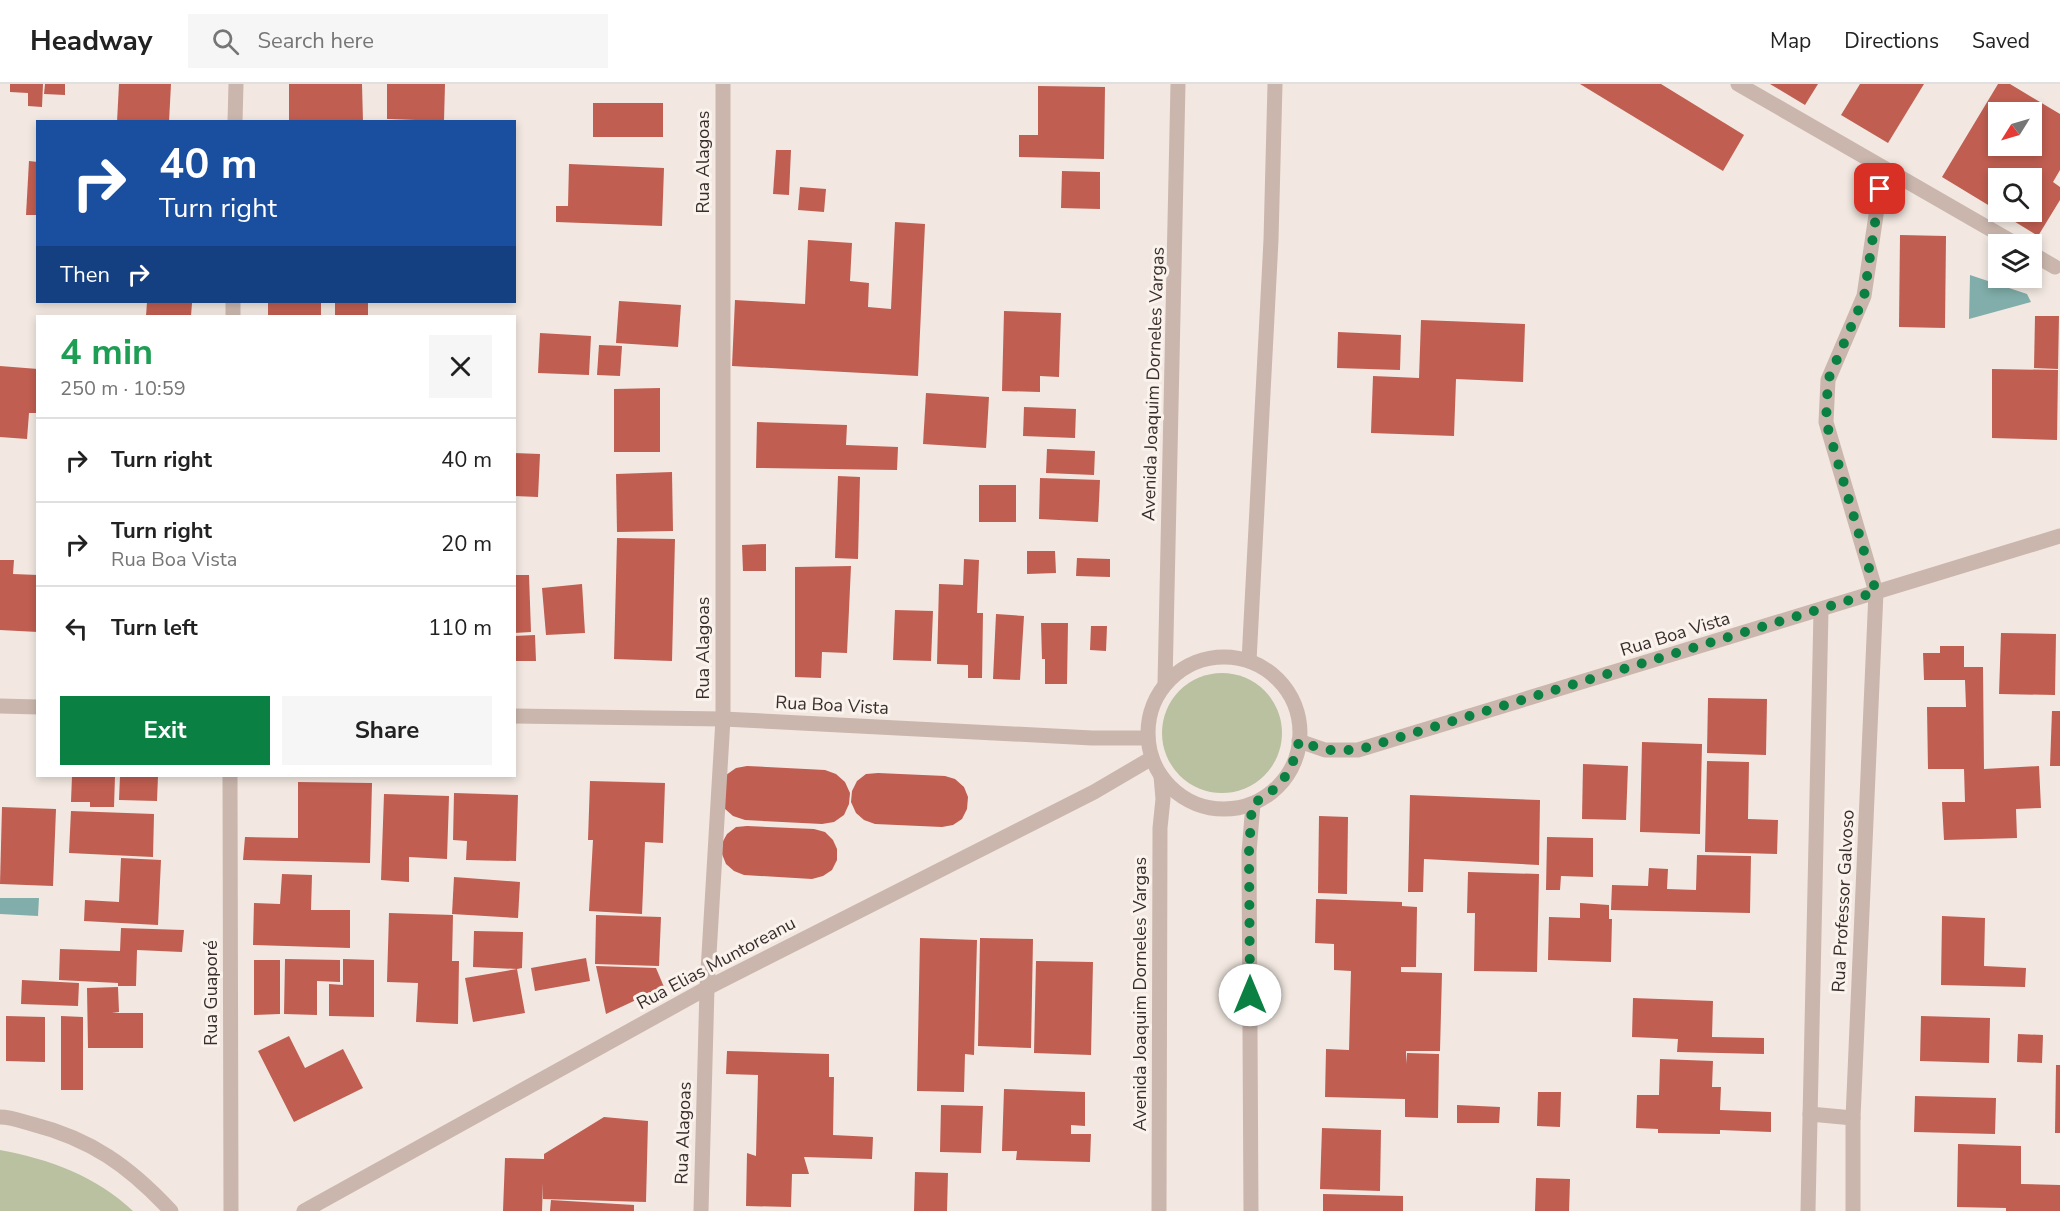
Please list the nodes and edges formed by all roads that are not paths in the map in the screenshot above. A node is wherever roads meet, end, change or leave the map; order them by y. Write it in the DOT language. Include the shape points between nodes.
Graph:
graph roads {
  1 [pos="236,84"];
  2 [pos="723,84"];
  3 [pos="1178,84"];
  4 [pos="1275,84"];
  5 [pos="1738,84"];
  6 [pos="235,120"];
  7 [pos="1883,168"];
  8 [pos="1998,234"];
  9 [pos="2042,259"];
  10 [pos="2055,267"];
  11 [pos="2060,536"];
  12 [pos="1876,592"];
  13 [pos="1821,610"];
  14 [pos="1249,661"];
  15 [pos="1165,684"];
  16 [pos="0,706"];
  17 [pos="36,707"];
  18 [pos="516,716"];
  19 [pos="723,719"];
  20 [pos="1148,738"];
  21 [pos="1299,741"];
  22 [pos="1152,758"];
  23 [pos="1161,776"];
  24 [pos="230,777"];
  25 [pos="1252,804"];
  26 [pos="707,988"];
  27 [pos="1810,1114"];
  28 [pos="0,1117"];
  29 [pos="1853,1118"];
  30 [pos="171,1211"];
  31 [pos="231,1211"];
  32 [pos="304,1211"];
  33 [pos="701,1211"];
  34 [pos="1159,1211"];
  35 [pos="1251,1211"];
  36 [pos="1808,1211"];
  37 [pos="1853,1211"];
  1 -- 6 [label="street"];
  2 -- 19 [label="street, Rua Alagoas"];
  3 -- 15 [label="street, Avenida Joaquim Dorneles Vargas"];
  4 -- 14 [label="street" via="1271,240"];
  5 -- 7 [label="street"];
  7 -- 8 [label="street"];
  7 -- 12 [label="street, Rua Professor Galvoso" via="1864,297 1828,380 1826,422"];
  9 -- 10 [label="street"];
  11 -- 12 [label="street, Rua Boa Vista"];
  12 -- 13 [label="street, Rua Boa Vista"];
  12 -- 29 [label="street, Rua Professor Galvoso"];
  13 -- 21 [label="street, Rua Boa Vista" via="1358,750 1325,750"];
  13 -- 27 [label="street, Rua Professor Galvoso"];
  14 -- 15 [label="street" via="1212,657 1178,671"];
  14 -- 21 [label="street" via="1267,670 1293,701"];
  15 -- 20 [label="street" via="1149,717"];
  16 -- 17 [label="street"];
  18 -- 19 [label="street, Rua Boa Vista"];
  19 -- 20 [label="street, Rua Boa Vista"];
  19 -- 26 [label="street, Rua Alagoas"];
  20 -- 22 [label="street"];
  21 -- 25 [label="street" via="1295,761 1285,779"];
  22 -- 23 [label="street"];
  22 -- 26 [label="street, Rua Elias Muntoreanu" via="1094,792"];
  23 -- 25 [label="street" via="1175,792 1192,802 1212,808"];
  23 -- 34 [label="street, Avenida Joaquim Dorneles Vargas"];
  24 -- 31 [label="street, Rua Guaporé"];
  25 -- 35 [label="street"];
  26 -- 32 [label="street, Rua Elias Muntoreanu"];
  26 -- 33 [label="street, Rua Alagoas"];
  27 -- 29 [label="street"];
  27 -- 36 [label="street, Rua Professor Galvoso"];
  28 -- 30 [label="street" via="56,1130 103,1152 144,1182"];
  29 -- 37 [label="street, Rua Professor Galvoso"];
}
